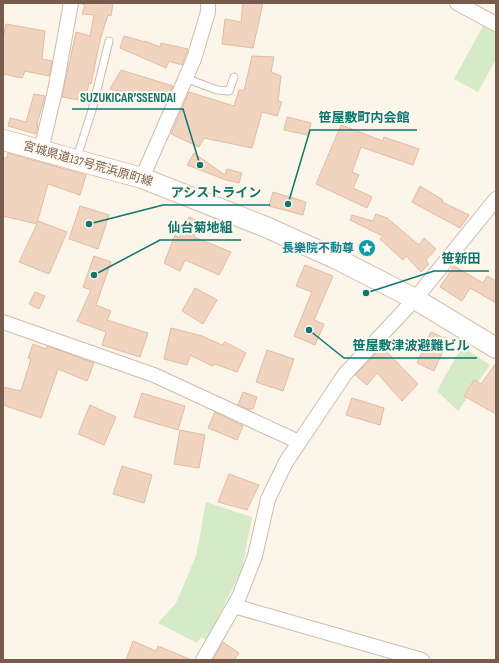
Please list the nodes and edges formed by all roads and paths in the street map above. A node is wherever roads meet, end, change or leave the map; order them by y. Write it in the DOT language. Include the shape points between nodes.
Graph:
graph roads {
  1 [pos="71,3"];
  2 [pos="208,3"];
  3 [pos="457,3"];
  4 [pos="496,24"];
  5 [pos="110,42"];
  6 [pos="234,77"];
  7 [pos="185,78"];
  8 [pos="3,140"];
  9 [pos="43,142"];
  10 [pos="79,151"];
  11 [pos="142,178"];
  12 [pos="496,199"];
  13 [pos="415,299"];
  14 [pos="3,322"];
  15 [pos="496,348"];
  16 [pos="299,442"];
  17 [pos="234,606"];
  18 [pos="203,660"];
  19 [pos="422,660"];
  1 -- 9 [label="street"];
  2 -- 7 [label="street" via="208,12 194,59"];
  3 -- 4 [label="street"];
  5 -- 10 [label="lane"];
  6 -- 7 [label="lane" via="229,91 217,90"];
  7 -- 11 [label="street"];
  8 -- 11 [label="main road, 宮城県道137号荒浜原町線"];
  11 -- 13 [label="main road, 宮城県道137号荒浜原町線" via="266,227 341,261"];
  12 -- 13 [label="street"];
  13 -- 15 [label="main road, 宮城県道137号荒浜原町線"];
  13 -- 16 [label="street" via="344,374"];
  14 -- 16 [label="street" via="154,375"];
  16 -- 17 [label="street" via="268,499 255,556"];
  17 -- 18 [label="street"];
  17 -- 19 [label="street"];
}
